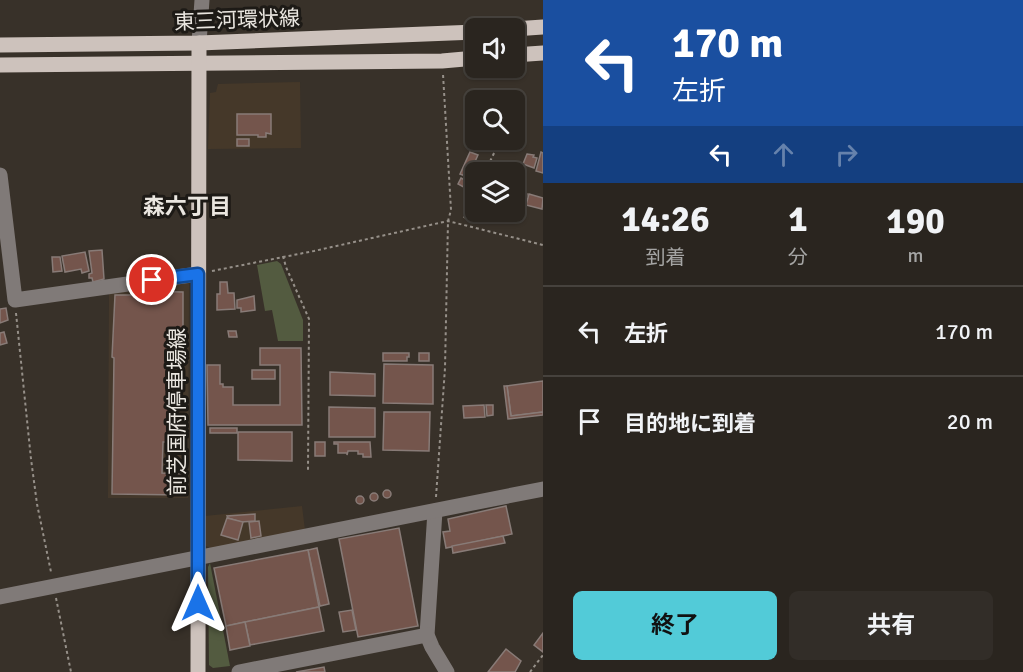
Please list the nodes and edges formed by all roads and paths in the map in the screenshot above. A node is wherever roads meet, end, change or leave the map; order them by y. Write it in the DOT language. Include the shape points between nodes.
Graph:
graph roads {
  1 [pos="202,0"];
  2 [pos="543,27"];
  3 [pos="525,28"];
  4 [pos="465,32"];
  5 [pos="200,43"];
  6 [pos="0,45"];
  7 [pos="543,53"];
  8 [pos="525,55"];
  9 [pos="465,59"];
  10 [pos="442,61"];
  11 [pos="200,63"];
  12 [pos="0,65"];
  13 [pos="0,175"];
  14 [pos="448,221"];
  15 [pos="543,245"];
  16 [pos="283,256"];
  17 [pos="198,274"];
  18 [pos="15,300"];
  19 [pos="308,470"];
  20 [pos="543,489"];
  21 [pos="435,511"];
  22 [pos="198,557"];
  23 [pos="54,586"];
  24 [pos="0,597"];
  25 [pos="427,635"];
  26 [pos="543,655"];
  27 [pos="71,672"];
  28 [pos="198,672"];
  29 [pos="240,672"];
  30 [pos="447,672"];
  31 [pos="530,672"];
  1 -- 5 [label="street"];
  2 -- 3 [label="main road"];
  4 -- 5 [label="main road, 東三河環状線"];
  5 -- 6 [label="main road, 東三河環状線"];
  5 -- 11 [label="main road, 前芝国府停車場線"];
  7 -- 8 [label="main road"];
  9 -- 10 [label="main road, 東三河環状線"];
  10 -- 11 [label="main road, 東三河環状線"];
  10 -- 14 [label="path" via="451,210"];
  11 -- 12 [label="main road, 東三河環状線"];
  11 -- 17 [label="main road, 前芝国府停車場線"];
  13 -- 18 [label="street"];
  14 -- 15 [label="path"];
  14 -- 16 [label="path"];
  14 -- 21 [label="path" via="445,368"];
  16 -- 17 [label="path"];
  16 -- 19 [label="path" via="309,319"];
  17 -- 18 [label="street"];
  17 -- 22 [label="main road, 前芝国府停車場線"];
  18 -- 23 [label="path" via="37,504"];
  20 -- 21 [label="street"];
  21 -- 22 [label="street"];
  21 -- 25 [label="street"];
  22 -- 23 [label="street"];
  22 -- 28 [label="main road, 前芝国府停車場線"];
  23 -- 24 [label="street"];
  23 -- 27 [label="path"];
  25 -- 29 [label="street"];
  25 -- 30 [label="street"];
  26 -- 31 [label="path"];
}
